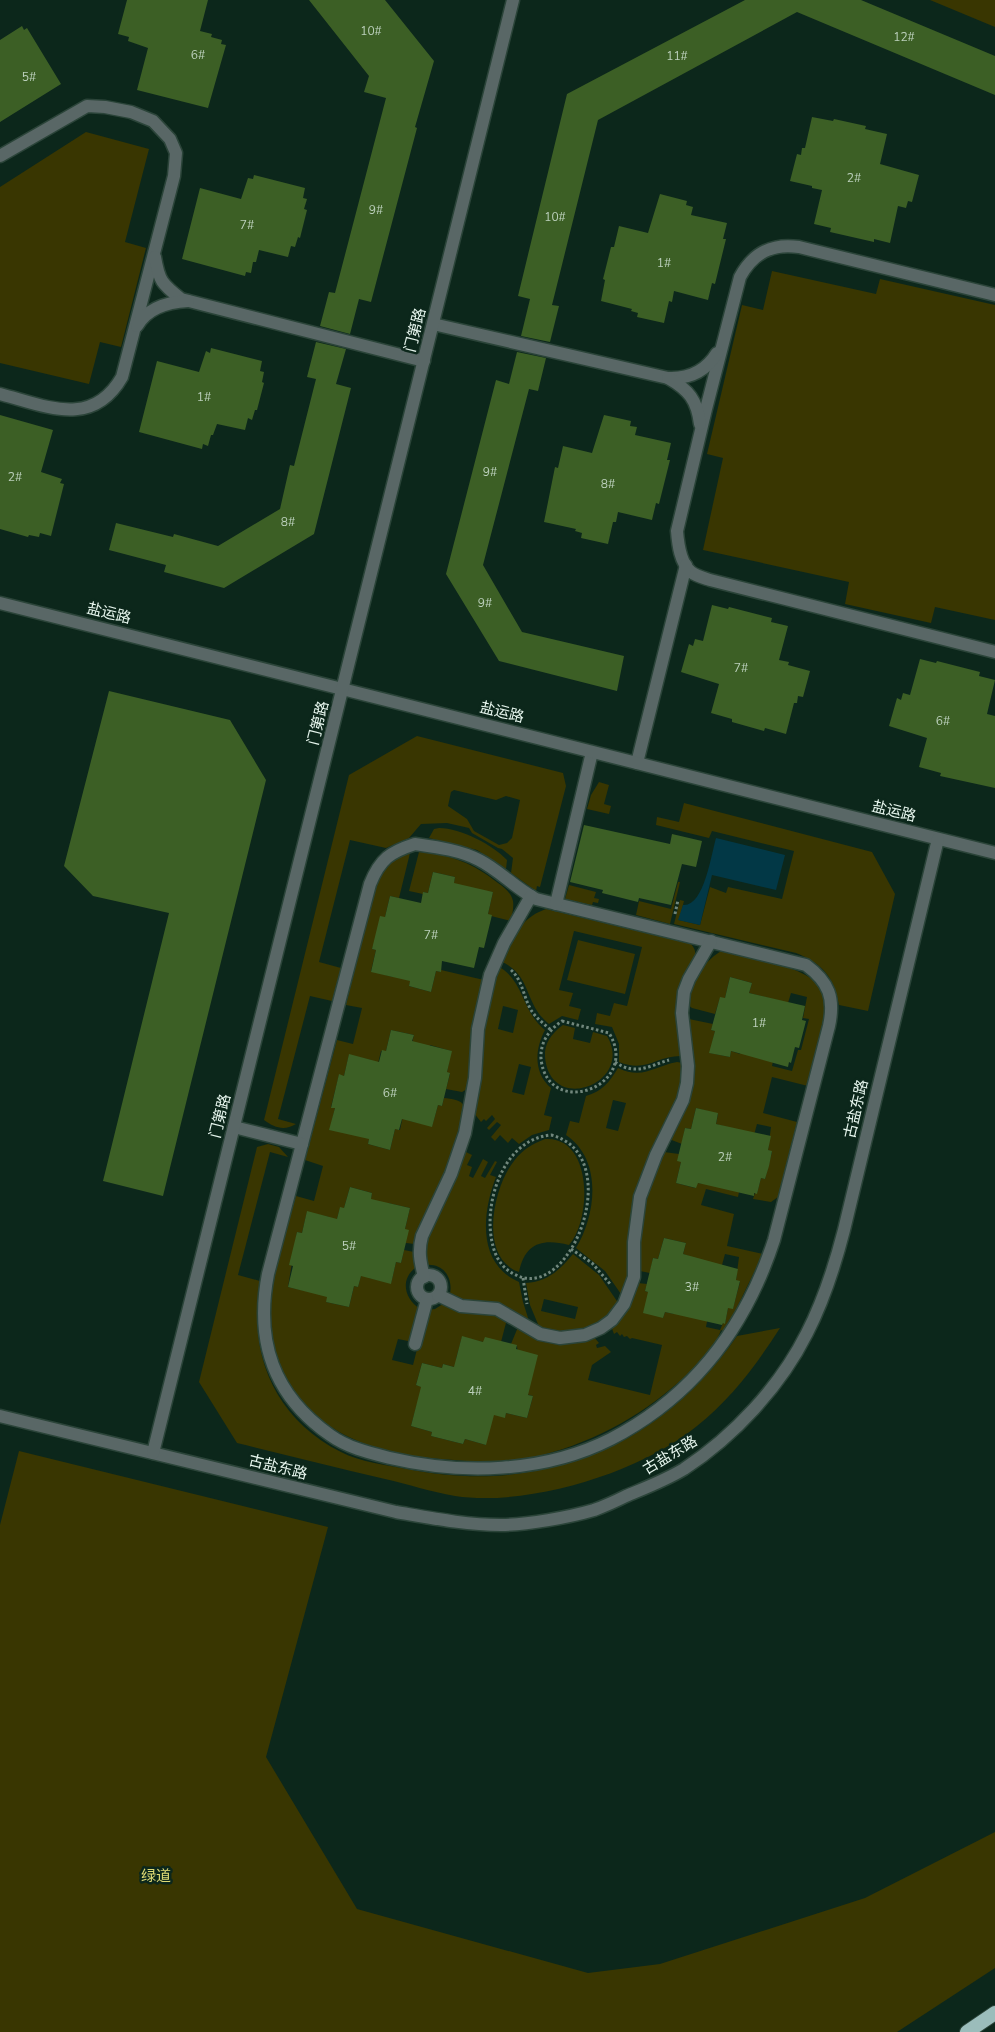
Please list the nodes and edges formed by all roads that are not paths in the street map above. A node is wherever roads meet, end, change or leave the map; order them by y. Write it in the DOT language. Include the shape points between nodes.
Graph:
graph roads {
  1 [pos="514,0"];
  2 [pos="0,156"];
  3 [pos="154,252"];
  4 [pos="995,295"];
  5 [pos="189,301"];
  6 [pos="433,324"];
  7 [pos="132,335"];
  8 [pos="722,345"];
  9 [pos="424,361"];
  10 [pos="668,378"];
  11 [pos="0,394"];
  12 [pos="701,429"];
  13 [pos="686,565"];
  14 [pos="0,603"];
  15 [pos="995,652"];
  16 [pos="343,689"];
  17 [pos="592,752"];
  18 [pos="637,763"];
  19 [pos="938,839"];
  20 [pos="995,853"];
  21 [pos="531,896"];
  22 [pos="556,904"];
  23 [pos="711,941"];
  24 [pos="234,1127"];
  25 [pos="302,1144"];
  26 [pos="424,1276"];
  27 [pos="433,1297"];
  28 [pos="416,1344"];
  29 [pos="0,1416"];
  30 [pos="153,1453"];
  31 [pos="995,2013"];
  32 [pos="967,2032"];
  1 -- 6 [label="street, 门第路"];
  2 -- 3 [label="street" via="87,106 131,112 152,121 170,139 176,153 174,176"];
  3 -- 5 [label="street" via="163,285"];
  3 -- 7 [label="street"];
  4 -- 8 [label="street" via="786,245 765,250 747,264 740,277"];
  5 -- 7 [label="street" via="154,309"];
  5 -- 9 [label="street"];
  6 -- 9 [label="street, 门第路"];
  6 -- 10 [label="street"];
  7 -- 11 [label="street" via="122,377 114,391 88,408 51,407"];
  8 -- 10 [label="street" via="711,363 699,372"];
  8 -- 12 [label="street"];
  9 -- 16 [label="street, 门第路"];
  10 -- 12 [label="street" via="695,401"];
  12 -- 13 [label="street" via="677,531 678,546"];
  13 -- 15 [label="street" via="691,572 722,584"];
  13 -- 18 [label="street"];
  14 -- 16 [label="street, 盐运路"];
  16 -- 17 [label="street, 盐运路"];
  16 -- 24 [label="street, 门第路"];
  17 -- 18 [label="street, 盐运路"];
  17 -- 22 [label="street"];
  18 -- 19 [label="street, 盐运路"];
  19 -- 20 [label="street, 盐运路"];
  19 -- 30 [label="street, 古盐东路" via="844,1230 826,1290 807,1334 780,1376 718,1444 682,1470 594,1510 503,1525 453,1522 396,1512"];
  21 -- 22 [label="street"];
  21 -- 25 [label="street" via="470,855 415,844 398,849 385,858 375,870 370,884"];
  21 -- 26 [label="street" via="495,962 482,1005 475,1078 465,1133 419,1247"];
  22 -- 23 [label="street"];
  23 -- 25 [label="street" via="806,965 823,981 830,995 832,1011 774,1240 753,1294 727,1340 688,1384 640,1422 611,1439 529,1464 448,1468 355,1448 331,1436 299,1408 276,1375 263,1322 268,1274"];
  23 -- 27 [label="street" via="684,992 682,1013 687,1083 683,1100 640,1197 634,1242 634,1277 624,1304 612,1320 585,1335 560,1338 540,1334 497,1309 461,1306"];
  24 -- 25 [label="street"];
  24 -- 30 [label="street, 门第路"];
  26 -- 27 [label="street" via="418,1282 418,1290 422,1297"];
  26 -- 27 [label="street" via="438,1279 441,1286"];
  27 -- 28 [label="street"];
  29 -- 30 [label="street, 古盐东路"];
  31 -- 32 [label="highway"];
}
